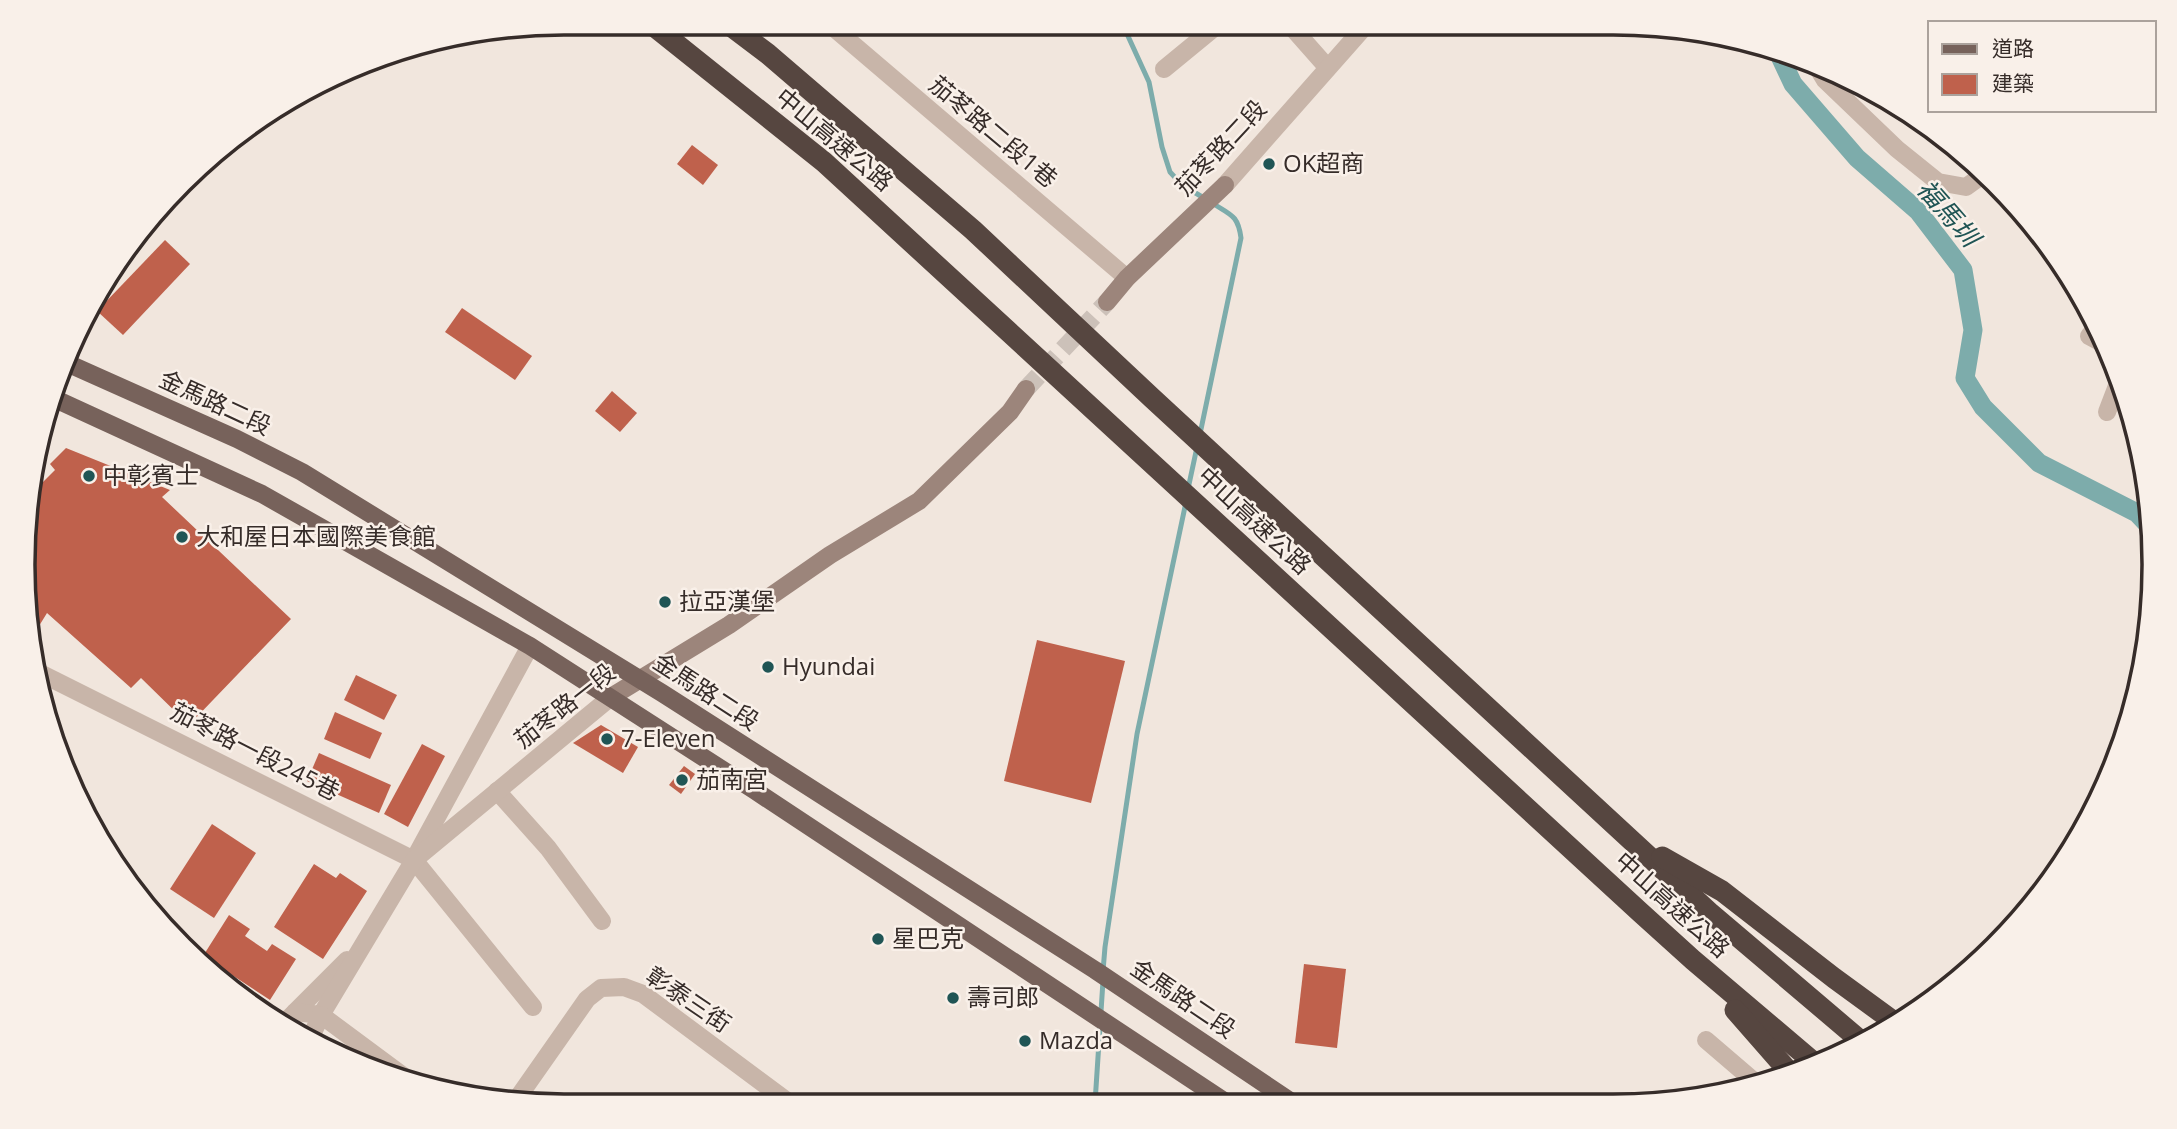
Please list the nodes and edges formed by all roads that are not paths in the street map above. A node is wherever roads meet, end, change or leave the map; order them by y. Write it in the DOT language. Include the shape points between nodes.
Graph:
graph roads {
  1 [pos="665,35"];
  2 [pos="743,35"];
  3 [pos="842,35"];
  4 [pos="1205,35"];
  5 [pos="1299,35"];
  6 [pos="1357,35"];
  7 [pos="1327,67"];
  8 [pos="1164,69"];
  9 [pos="1825,80"];
  10 [pos="1976,180"];
  11 [pos="1127,278"];
  12 [pos="1107,302"];
  13 [pos="73,366"];
  14 [pos="1026,389"];
  15 [pos="2114,394"];
  16 [pos="61,402"];
  17 [pos="2107,412"];
  18 [pos="530,646"];
  19 [pos="47,676"];
  20 [pos="639,679"];
  21 [pos="611,697"];
  22 [pos="497,791"];
  23 [pos="1630,839"];
  24 [pos="414,860"];
  25 [pos="602,921"];
  26 [pos="366,941"];
  27 [pos="1693,960"];
  28 [pos="533,1007"];
  29 [pos="321,1015"];
  30 [pos="290,1017"];
  31 [pos="1887,1017"];
  32 [pos="314,1031"];
  33 [pos="1854,1035"];
  34 [pos="1706,1040"];
  35 [pos="1807,1057"];
  36 [pos="385,1063"];
  37 [pos="1784,1066"];
  38 [pos="1748,1076"];
  39 [pos="521,1092"];
  40 [pos="778,1094"];
  41 [pos="1213,1094"];
  42 [pos="1280,1094"];
  1 -- 27 [label="highway, 中山高速公路" via="824,162"];
  2 -- 23 [label="highway, 中山高速公路" via="973,230"];
  3 -- 11 [label="street, 茄苳路二段1巷"];
  4 -- 8 [label="street"];
  5 -- 7 [label="street"];
  6 -- 7 [label="street, 茄苳路二段"];
  7 -- 11 [label="street, 茄苳路二段" via="1213,195"];
  9 -- 10 [label="street" via="1938,182 1966,187"];
  11 -- 12 [label="street, 茄苳路二段"];
  13 -- 20 [label="main road, 金馬路二段" via="302,472"];
  14 -- 20 [label="street, 茄苳路一段" via="1010,412 919,501"];
  15 -- 17 [label="street"];
  16 -- 18 [label="main road" via="262,494"];
  18 -- 21 [label="main road"];
  18 -- 24 [label="street"];
  19 -- 24 [label="street, 茄苳路一段245巷"];
  20 -- 21 [label="street, 茄苳路一段"];
  20 -- 42 [label="main road, 金馬路二段" via="1103,975"];
  21 -- 22 [label="street, 茄苳路一段"];
  21 -- 41 [label="main road"];
  22 -- 24 [label="street, 茄苳路一段"];
  22 -- 25 [label="street" via="548,848"];
  23 -- 31 [label="highway" via="1722,891"];
  23 -- 33 [label="highway, 中山高速公路"];
  24 -- 26 [label="street, 茄苳路一段"];
  24 -- 28 [label="street"];
  26 -- 29 [label="street, 茄苳路一段"];
  26 -- 30 [label="street"];
  27 -- 35 [label="highway, 中山高速公路"];
  27 -- 37 [label="highway"];
  29 -- 30 [label="street"];
  29 -- 32 [label="street, 茄苳路一段"];
  29 -- 36 [label="street"];
  34 -- 38 [label="street"];
  39 -- 40 [label="street, 彰泰三街" via="587,999 601,988 624,987 643,994"];
}
